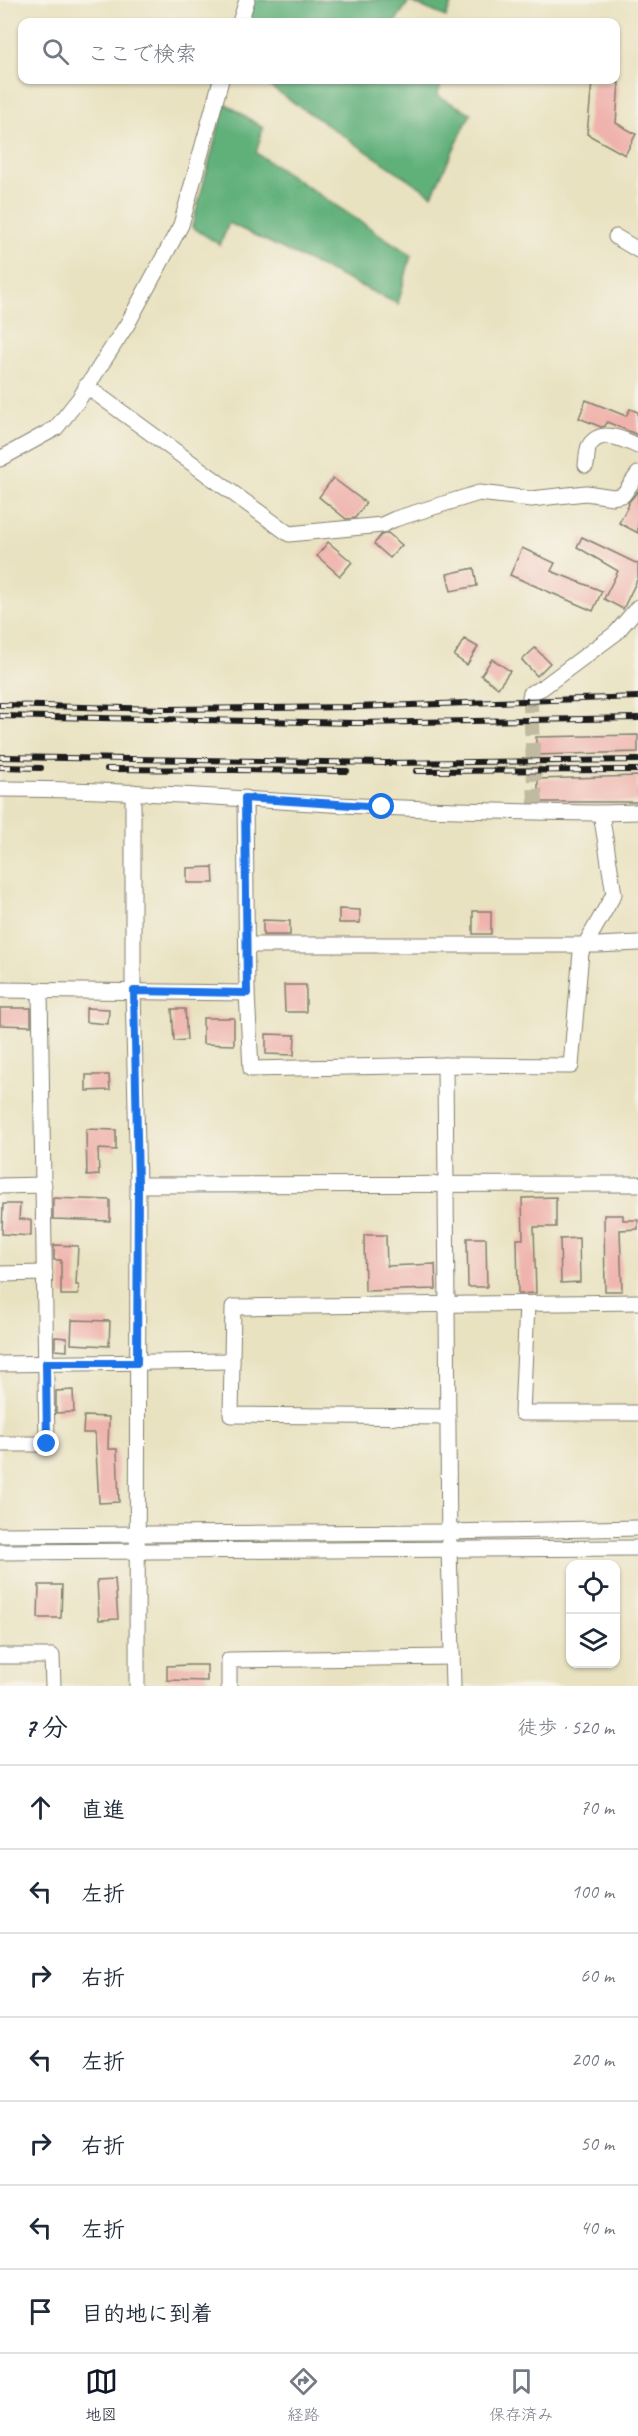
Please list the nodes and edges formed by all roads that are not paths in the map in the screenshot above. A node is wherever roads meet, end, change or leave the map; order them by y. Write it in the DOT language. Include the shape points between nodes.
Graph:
graph roads {
  1 [pos="247,0"];
  2 [pos="241,18"];
  3 [pos="220,84"];
  4 [pos="616,237"];
  5 [pos="638,250"];
  6 [pos="86,386"];
  7 [pos="638,446"];
  8 [pos="0,459"];
  9 [pos="586,465"];
  10 [pos="638,474"];
  11 [pos="638,607"];
  12 [pos="531,698"];
  13 [pos="0,789"];
  14 [pos="133,792"];
  15 [pos="245,798"];
  16 [pos="638,812"];
  17 [pos="601,813"];
  18 [pos="638,943"];
  19 [pos="248,945"];
  20 [pos="586,945"];
  21 [pos="0,990"];
  22 [pos="40,990"];
  23 [pos="134,991"];
  24 [pos="247,993"];
  25 [pos="446,1065"];
  26 [pos="638,1184"];
  27 [pos="44,1185"];
  28 [pos="138,1185"];
  29 [pos="447,1185"];
  30 [pos="0,1186"];
  31 [pos="45,1273"];
  32 [pos="0,1274"];
  33 [pos="638,1302"];
  34 [pos="447,1305"];
  35 [pos="527,1305"];
  36 [pos="232,1361"];
  37 [pos="46,1363"];
  38 [pos="137,1363"];
  39 [pos="0,1364"];
  40 [pos="638,1413"];
  41 [pos="448,1417"];
  42 [pos="0,1444"];
  43 [pos="638,1528"];
  44 [pos="449,1532"];
  45 [pos="136,1533"];
  46 [pos="0,1535"];
  47 [pos="638,1548"];
  48 [pos="449,1550"];
  49 [pos="0,1552"];
  50 [pos="136,1552"];
  51 [pos="0,1656"];
  52 [pos="452,1657"];
  53 [pos="53,1686"];
  54 [pos="137,1686"];
  55 [pos="229,1686"];
  56 [pos="453,1686"];
  1 -- 2 [label="street"];
  3 -- 6 [label="street" via="181,225 128,323"];
  4 -- 5 [label="street"];
  6 -- 8 [label="street" via="56,428"];
  6 -- 10 [label="street" via="289,534 382,525 479,494 531,499 586,493 613,497 623,495"];
  7 -- 9 [label="street" via="612,435 598,438 589,446"];
  11 -- 12 [label="street" via="615,633 531,693"];
  13 -- 14 [label="street"];
  14 -- 15 [label="street"];
  14 -- 23 [label="street"];
  15 -- 17 [label="street" via="382,807"];
  15 -- 19 [label="street"];
  16 -- 17 [label="street"];
  17 -- 20 [label="street" via="614,894"];
  18 -- 20 [label="street"];
  19 -- 20 [label="street"];
  19 -- 24 [label="street"];
  20 -- 25 [label="street" via="582,952 571,1066"];
  21 -- 22 [label="street"];
  22 -- 23 [label="street"];
  22 -- 27 [label="street"];
  23 -- 24 [label="street"];
  23 -- 28 [label="street"];
  24 -- 25 [label="street" via="251,1069"];
  25 -- 29 [label="street"];
  26 -- 29 [label="street"];
  27 -- 30 [label="street"];
  27 -- 31 [label="street"];
  28 -- 29 [label="street"];
  28 -- 38 [label="street"];
  29 -- 34 [label="street"];
  31 -- 32 [label="street"];
  31 -- 37 [label="street"];
  33 -- 35 [label="street"];
  34 -- 35 [label="street"];
  34 -- 36 [label="street" via="233,1307"];
  34 -- 41 [label="street"];
  35 -- 40 [label="street" via="522,1413"];
  36 -- 38 [label="street"];
  36 -- 41 [label="street" via="231,1415"];
  37 -- 38 [label="street"];
  37 -- 39 [label="street"];
  37 -- 42 [label="street" via="47,1444"];
  38 -- 45 [label="street"];
  41 -- 44 [label="street"];
  43 -- 44 [label="street"];
  44 -- 45 [label="street"];
  44 -- 48 [label="street"];
  45 -- 46 [label="street"];
  45 -- 50 [label="street"];
  47 -- 48 [label="street"];
  48 -- 50 [label="street"];
  48 -- 52 [label="street"];
  49 -- 50 [label="street"];
  50 -- 54 [label="street"];
  51 -- 53 [label="street" via="52,1656"];
  52 -- 55 [label="street" via="228,1660"];
  52 -- 56 [label="street"];
}
